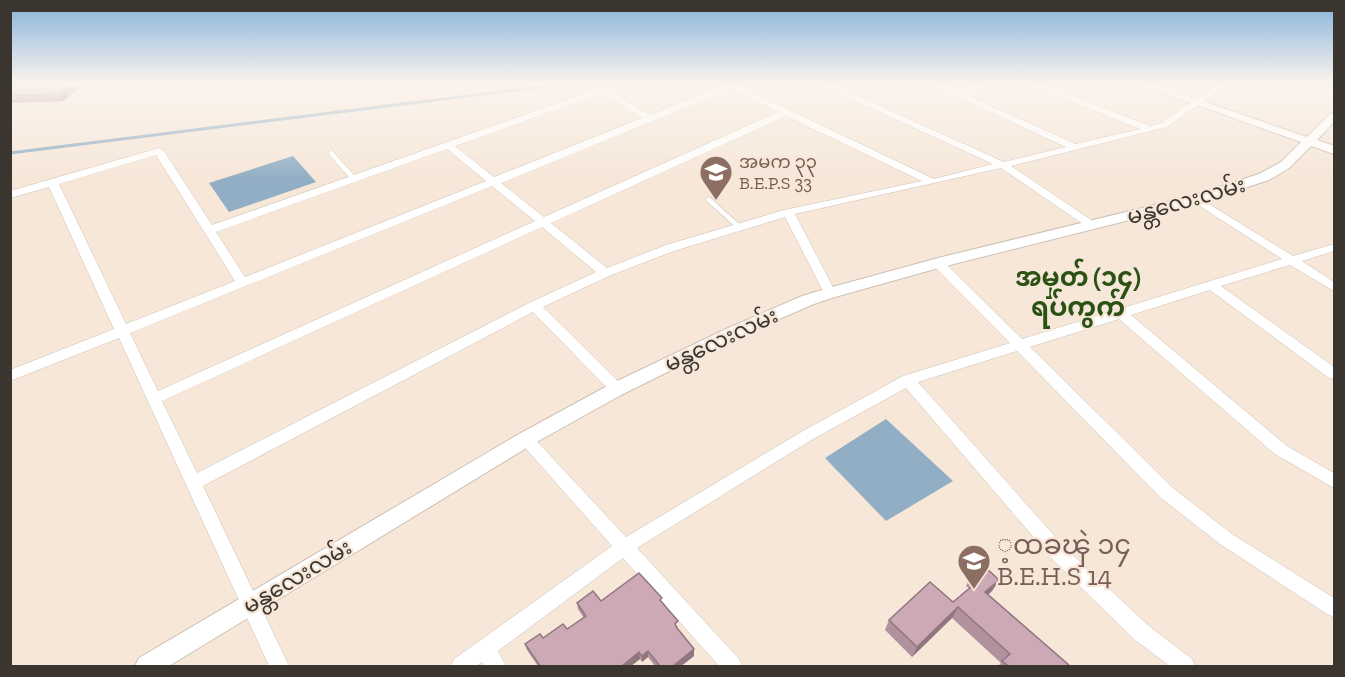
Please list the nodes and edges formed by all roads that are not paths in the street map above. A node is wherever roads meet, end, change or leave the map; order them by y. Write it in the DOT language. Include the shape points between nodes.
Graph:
graph roads {
  1 [pos="537,115"];
  2 [pos="644,115"];
  3 [pos="659,115"];
  4 [pos="780,115"];
  5 [pos="791,115"];
  6 [pos="891,115"];
  7 [pos="1002,115"];
  8 [pos="1112,115"];
  9 [pos="1179,115"];
  10 [pos="1231,115"];
  11 [pos="1335,116"];
  12 [pos="650,118"];
  13 [pos="1150,129"];
  14 [pos="1307,141"];
  15 [pos="448,146"];
  16 [pos="1075,147"];
  17 [pos="1335,150"];
  18 [pos="331,153"];
  19 [pos="1003,165"];
  20 [pos="354,179"];
  21 [pos="493,182"];
  22 [pos="933,182"];
  23 [pos="53,183"];
  24 [pos="10,195"];
  25 [pos="1196,199"];
  26 [pos="709,200"];
  27 [pos="788,212"];
  28 [pos="544,223"];
  29 [pos="738,226"];
  30 [pos="1093,226"];
  31 [pos="210,231"];
  32 [pos="1335,247"];
  33 [pos="1292,260"];
  34 [pos="938,263"];
  35 [pos="605,273"];
  36 [pos="243,282"];
  37 [pos="1211,285"];
  38 [pos="1335,287"];
  39 [pos="830,293"];
  40 [pos="534,306"];
  41 [pos="1120,313"];
  42 [pos="122,331"];
  43 [pos="1021,344"];
  44 [pos="1335,374"];
  45 [pos="10,376"];
  46 [pos="908,380"];
  47 [pos="617,389"];
  48 [pos="153,399"];
  49 [pos="526,439"];
  50 [pos="1335,481"];
  51 [pos="192,483"];
  52 [pos="624,547"];
  53 [pos="250,605"];
  54 [pos="1335,608"];
  55 [pos="485,649"];
  56 [pos="147,666"];
  57 [pos="279,666"];
  58 [pos="461,666"];
  59 [pos="496,666"];
  60 [pos="732,666"];
  61 [pos="1185,666"];
  1 -- 15 [label="street"];
  2 -- 12 [label="street"];
  3 -- 12 [label="street"];
  4 -- 28 [label="street"];
  5 -- 22 [label="street"];
  6 -- 19 [label="street"];
  7 -- 16 [label="street"];
  8 -- 13 [label="street"];
  9 -- 13 [label="street"];
  10 -- 14 [label="street"];
  11 -- 14 [label="street, မန္တလေးလမ်း"];
  12 -- 21 [label="street"];
  13 -- 16 [label="street"];
  14 -- 17 [label="street"];
  14 -- 25 [label="street, မန္တလေးလမ်း" via="1284,165 1264,177"];
  15 -- 20 [label="street"];
  15 -- 21 [label="street"];
  16 -- 19 [label="street"];
  18 -- 20 [label="lane"];
  19 -- 22 [label="street"];
  19 -- 30 [label="street"];
  20 -- 31 [label="street"];
  21 -- 28 [label="street"];
  21 -- 36 [label="street"];
  22 -- 27 [label="street"];
  23 -- 24 [label="street"];
  23 -- 31 [label="street" via="159,151"];
  23 -- 42 [label="street"];
  25 -- 30 [label="street, မန္တလေးလမ်း"];
  25 -- 33 [label="street"];
  26 -- 29 [label="lane"];
  27 -- 29 [label="street"];
  27 -- 39 [label="street"];
  28 -- 35 [label="street"];
  28 -- 48 [label="street"];
  29 -- 35 [label="street"];
  30 -- 34 [label="street, မန္တလေးလမ်း"];
  31 -- 36 [label="street"];
  32 -- 33 [label="street"];
  33 -- 37 [label="street"];
  33 -- 38 [label="street"];
  34 -- 39 [label="street, မန္တလေးလမ်း"];
  34 -- 43 [label="street"];
  35 -- 40 [label="street"];
  36 -- 42 [label="street"];
  37 -- 41 [label="street"];
  37 -- 44 [label="street"];
  39 -- 47 [label="street, မန္တလေးလမ်း" via="732,333"];
  40 -- 47 [label="street"];
  40 -- 51 [label="street"];
  41 -- 43 [label="street"];
  41 -- 50 [label="street" via="1281,450"];
  42 -- 45 [label="street"];
  42 -- 48 [label="street"];
  43 -- 46 [label="street"];
  43 -- 54 [label="street" via="1167,493 1226,539"];
  46 -- 52 [label="street" via="808,435"];
  46 -- 61 [label="street" via="1060,555 1142,633"];
  47 -- 49 [label="street, မန္တလေးလမ်း"];
  48 -- 51 [label="street"];
  49 -- 52 [label="street"];
  49 -- 53 [label="street, မန္တလေးလမ်း"];
  51 -- 53 [label="street"];
  52 -- 55 [label="street"];
  52 -- 60 [label="street"];
  53 -- 56 [label="street, မန္တလေးလမ်း"];
  53 -- 57 [label="street"];
  55 -- 58 [label="street"];
  55 -- 59 [label="street"];
}
